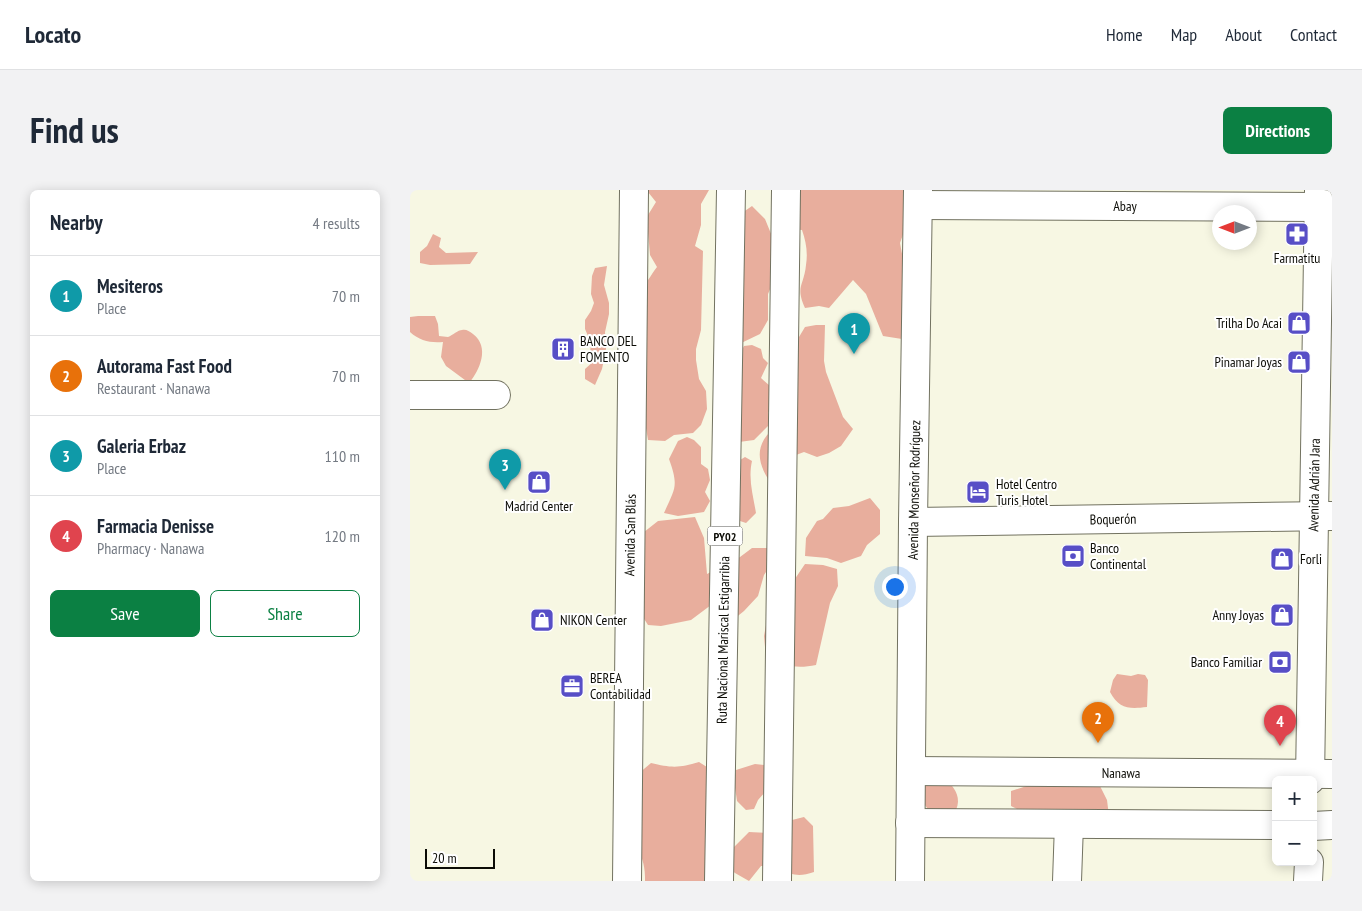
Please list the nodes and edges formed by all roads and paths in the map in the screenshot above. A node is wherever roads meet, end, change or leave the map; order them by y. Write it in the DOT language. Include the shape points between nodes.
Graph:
graph roads {
  1 [pos="634,190"];
  2 [pos="730,190"];
  3 [pos="786,190"];
  4 [pos="918,198"];
  5 [pos="1324,210"];
  6 [pos="410,395"];
  7 [pos="496,395"];
  8 [pos="1323,516"];
  9 [pos="913,522"];
  10 [pos="911,771"];
  11 [pos="1317,776"];
  12 [pos="910,823"];
  13 [pos="1069,824"];
  14 [pos="1272,825"];
  15 [pos="1332,825"];
  16 [pos="1317,826"];
  17 [pos="1308,866"];
  18 [pos="627,881"];
  19 [pos="719,881"];
  20 [pos="777,881"];
  21 [pos="910,881"];
  22 [pos="1067,881"];
  23 [pos="1308,881"];
  1 -- 18 [label="main road, Avenida San Blás"];
  2 -- 19 [label="main road, Ruta Nacional Mariscal Estigarribia / PY02"];
  3 -- 20 [label="main road"];
  4 -- 5 [label="main road, Abay"];
  4 -- 9 [label="main road, Avenida Monseñor Rodríguez"];
  5 -- 8 [label="main road, Avenida Adrián Jara"];
  6 -- 7 [label="main road"];
  8 -- 9 [label="main road, Boquerón"];
  8 -- 11 [label="main road, Avenida Adrián Jara"];
  9 -- 10 [label="main road, Avenida Monseñor Rodríguez"];
  10 -- 11 [label="main road, Nanawa"];
  10 -- 12 [label="main road, Avenida Monseñor Rodríguez"];
  12 -- 13 [label="main road"];
  12 -- 21 [label="main road, Avenida Monseñor Rodríguez"];
  13 -- 14 [label="main road"];
  13 -- 22 [label="main road"];
  15 -- 16 [label="main road"];
  17 -- 23 [label="main road"];
}
